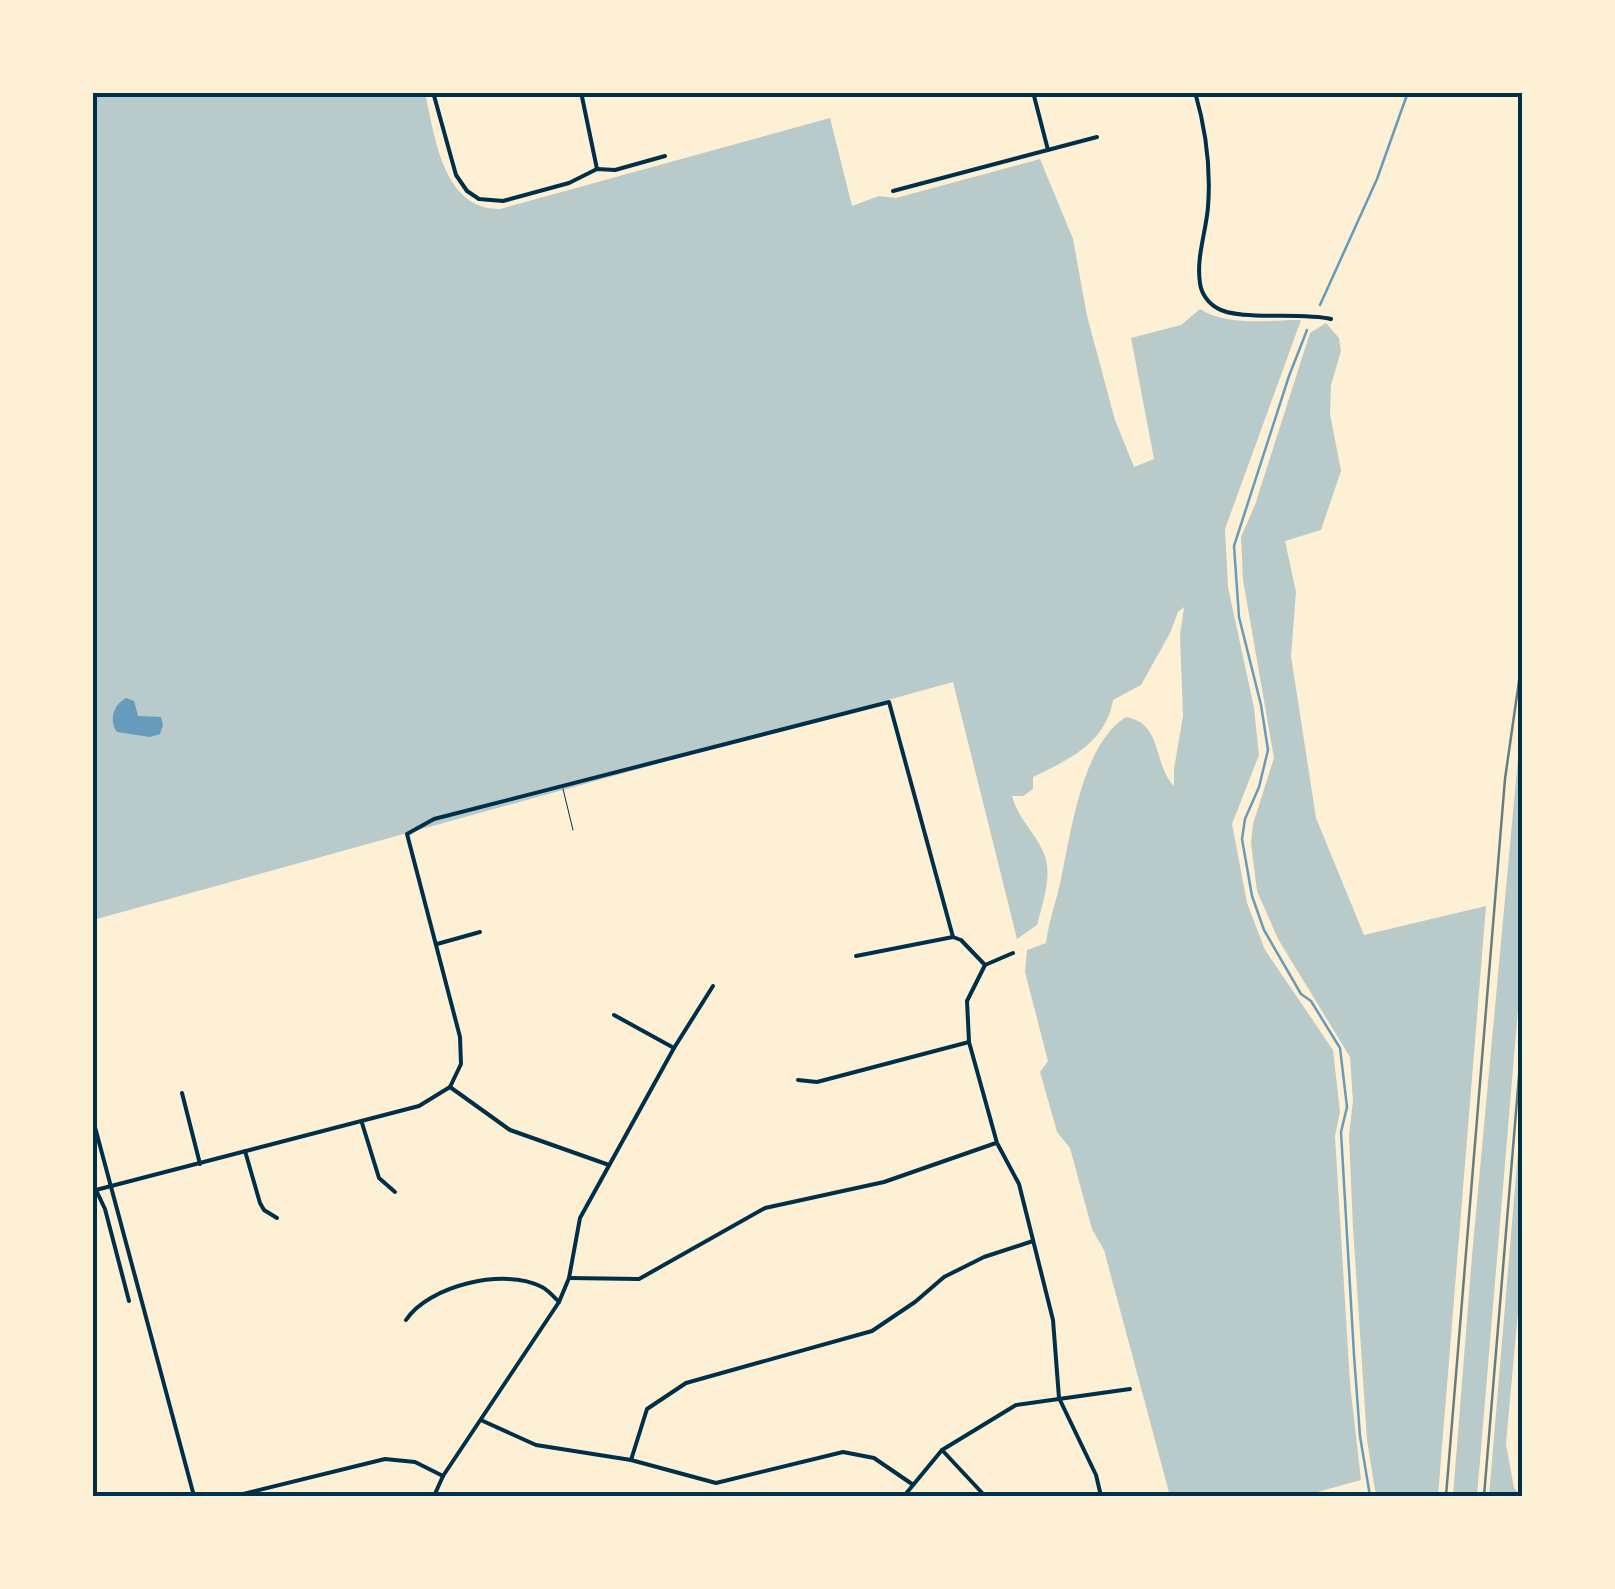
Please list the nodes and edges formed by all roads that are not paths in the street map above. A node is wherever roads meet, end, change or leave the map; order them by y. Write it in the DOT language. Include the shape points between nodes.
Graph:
graph roads {
  1 [pos="433,92"];
  2 [pos="581,92"];
  3 [pos="1032,92"];
  4 [pos="1195,92"];
  5 [pos="1097,138"];
  6 [pos="1048,150"];
  7 [pos="665,156"];
  8 [pos="597,169"];
  9 [pos="893,192"];
  10 [pos="1331,318"];
  11 [pos="562,786"];
  12 [pos="573,830"];
  13 [pos="480,932"];
  14 [pos="952,937"];
  15 [pos="437,944"];
  16 [pos="1013,953"];
  17 [pos="856,956"];
  18 [pos="985,965"];
  19 [pos="713,986"];
  20 [pos="614,1014"];
  21 [pos="969,1042"];
  22 [pos="674,1048"];
  23 [pos="798,1080"];
  24 [pos="450,1087"];
  25 [pos="182,1093"];
  26 [pos="92,1116"];
  27 [pos="362,1123"];
  28 [pos="997,1143"];
  29 [pos="245,1151"];
  30 [pos="200,1164"];
  31 [pos="609,1164"];
  32 [pos="111,1186"];
  33 [pos="94,1190"];
  34 [pos="395,1192"];
  35 [pos="277,1218"];
  36 [pos="1034,1241"];
  37 [pos="569,1278"];
  38 [pos="130,1301"];
  39 [pos="560,1302"];
  40 [pos="406,1320"];
  41 [pos="1130,1389"];
  42 [pos="1059,1398"];
  43 [pos="482,1420"];
  44 [pos="942,1450"];
  45 [pos="631,1460"];
  46 [pos="443,1476"];
  47 [pos="912,1484"];
  48 [pos="194,1496"];
  49 [pos="235,1496"];
  50 [pos="434,1496"];
  51 [pos="904,1496"];
  52 [pos="985,1496"];
  53 [pos="1102,1496"];
  1 -- 8 [label="street" via="451,164 480,200 503,201"];
  2 -- 8 [label="street"];
  3 -- 6 [label="street"];
  4 -- 10 [label="street" via="1209,157 1203,295 1218,310"];
  5 -- 6 [label="street"];
  6 -- 9 [label="street"];
  7 -- 8 [label="street"];
  11 -- 12 [label="lane"];
  11 -- 14 [label="street" via="889,702"];
  11 -- 15 [label="street" via="434,819 406,834"];
  13 -- 15 [label="street"];
  14 -- 17 [label="street"];
  14 -- 18 [label="street"];
  15 -- 24 [label="street" via="460,1037 461,1064"];
  16 -- 18 [label="street"];
  18 -- 21 [label="street" via="968,1002"];
  19 -- 22 [label="street"];
  20 -- 22 [label="street"];
  21 -- 23 [label="street" via="817,1082"];
  21 -- 28 [label="street"];
  22 -- 31 [label="street"];
  24 -- 27 [label="street" via="419,1106"];
  24 -- 31 [label="street" via="510,1130"];
  25 -- 30 [label="street"];
  26 -- 32 [label="street"];
  27 -- 29 [label="street"];
  27 -- 34 [label="street" via="379,1178"];
  28 -- 36 [label="street" via="1019,1184"];
  28 -- 37 [label="street" via="884,1182 765,1208 639,1279"];
  29 -- 30 [label="street"];
  29 -- 35 [label="street" via="260,1203"];
  30 -- 32 [label="street"];
  31 -- 37 [label="street" via="580,1218"];
  32 -- 33 [label="street"];
  32 -- 48 [label="street"];
  33 -- 38 [label="street"];
  36 -- 42 [label="street" via="1053,1320"];
  36 -- 45 [label="street" via="944,1278 872,1331 686,1384 647,1408"];
  37 -- 39 [label="street"];
  39 -- 40 [label="street" via="543,1287 494,1278 416,1304"];
  39 -- 43 [label="street"];
  41 -- 42 [label="street"];
  42 -- 44 [label="street" via="1016,1405"];
  42 -- 53 [label="street"];
  43 -- 45 [label="street" via="536,1445"];
  43 -- 46 [label="street"];
  44 -- 47 [label="street"];
  44 -- 52 [label="street"];
  45 -- 47 [label="street" via="716,1483 842,1452 874,1458"];
  46 -- 49 [label="street" via="414,1462 385,1459"];
  46 -- 50 [label="street"];
  47 -- 51 [label="street"];
}
